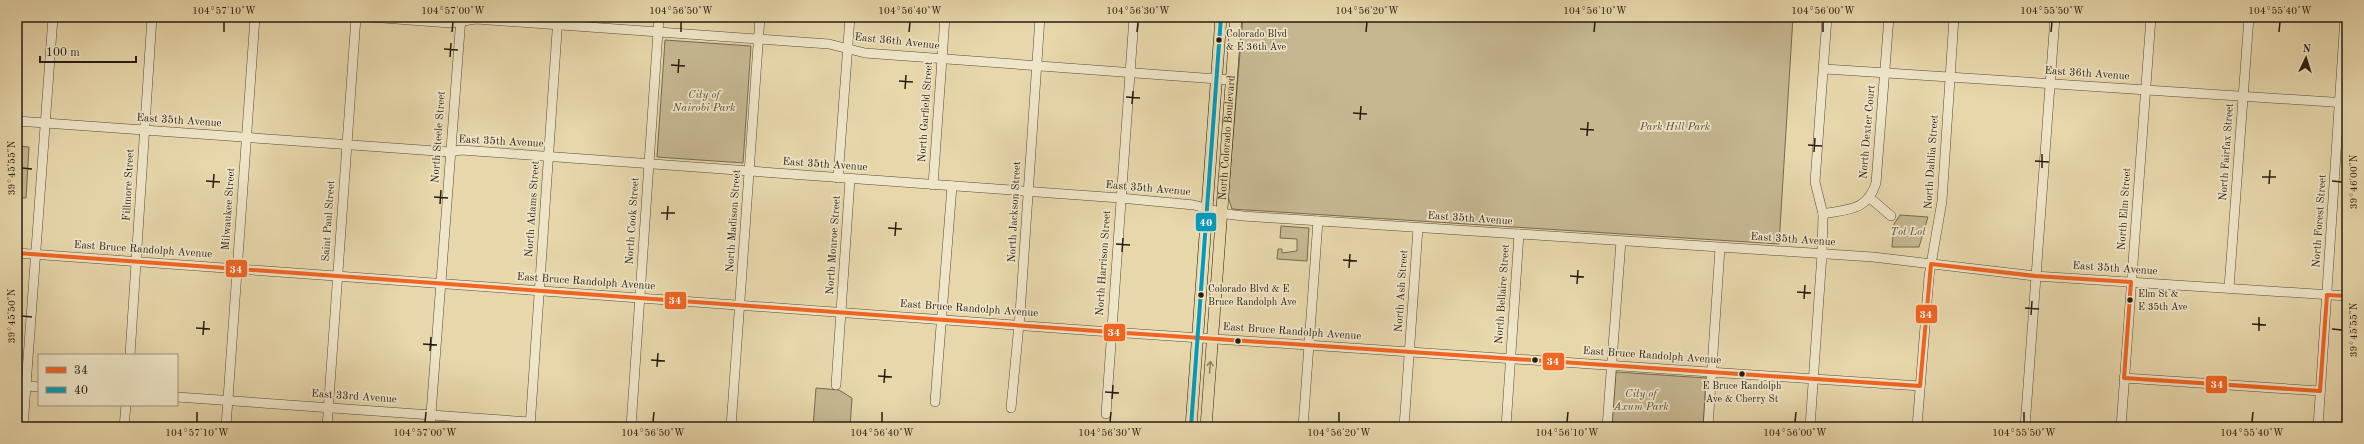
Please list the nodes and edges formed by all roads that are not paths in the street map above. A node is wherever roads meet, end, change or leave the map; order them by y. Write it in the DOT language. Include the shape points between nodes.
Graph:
graph roads {
  1 [pos="53,17"];
  2 [pos="152,17"];
  3 [pos="255,17"];
  4 [pos="356,17"];
  5 [pos="369,17"];
  6 [pos="660,17"];
  7 [pos="760,17"];
  8 [pos="850,17"];
  9 [pos="945,17"];
  10 [pos="1040,17"];
  11 [pos="1134,17"];
  12 [pos="1221,17"];
  13 [pos="1236,17"];
  14 [pos="1827,17"];
  15 [pos="1889,17"];
  16 [pos="1954,17"];
  17 [pos="2055,17"];
  18 [pos="2151,17"];
  19 [pos="2249,17"];
  20 [pos="2345,17"];
  21 [pos="460,19"];
  22 [pos="558,21"];
  23 [pos="658,32"];
  24 [pos="758,39"];
  25 [pos="848,48"];
  26 [pos="942,59"];
  27 [pos="1037,66"];
  28 [pos="1824,69"];
  29 [pos="1130,72"];
  30 [pos="1886,73"];
  31 [pos="1950,77"];
  32 [pos="1217,78"];
  33 [pos="1231,80"];
  34 [pos="2050,84"];
  35 [pos="2146,90"];
  36 [pos="2244,96"];
  37 [pos="2343,103"];
  38 [pos="17,121"];
  39 [pos="46,123"];
  40 [pos="144,130"];
  41 [pos="246,137"];
  42 [pos="347,145"];
  43 [pos="450,152"];
  44 [pos="548,156"];
  45 [pos="649,164"];
  46 [pos="749,171"];
  47 [pos="838,178"];
  48 [pos="850,179"];
  49 [pos="933,185"];
  50 [pos="952,186"];
  51 [pos="1029,192"];
  52 [pos="1120,198"];
  53 [pos="1870,198"];
  54 [pos="1208,208"];
  55 [pos="1222,213"];
  56 [pos="1823,214"];
  57 [pos="1891,216"];
  58 [pos="1318,221"];
  59 [pos="1418,228"];
  60 [pos="1519,234"];
  61 [pos="1621,241"];
  62 [pos="1720,248"];
  63 [pos="17,253"];
  64 [pos="36,254"];
  65 [pos="1822,254"];
  66 [pos="136,262"];
  67 [pos="1931,264"];
  68 [pos="237,269"];
  69 [pos="337,276"];
  70 [pos="2035,276"];
  71 [pos="2131,282"];
  72 [pos="440,283"];
  73 [pos="2228,288"];
  74 [pos="538,290"];
  75 [pos="2327,295"];
  76 [pos="2347,296"];
  77 [pos="639,298"];
  78 [pos="740,305"];
  79 [pos="841,312"];
  80 [pos="941,319"];
  81 [pos="1019,325"];
  82 [pos="1111,332"];
  83 [pos="1198,338"];
  84 [pos="1212,339"];
  85 [pos="1309,345"];
  86 [pos="1410,351"];
  87 [pos="130,354"];
  88 [pos="1511,358"];
  89 [pos="1611,365"];
  90 [pos="1712,372"];
  91 [pos="1813,378"];
  92 [pos="2124,378"];
  93 [pos="22,386"];
  94 [pos="836,386"];
  95 [pos="1920,386"];
  96 [pos="38,387"];
  97 [pos="2320,391"];
  98 [pos="178,397"];
  99 [pos="228,400"];
  100 [pos="935,402"];
  101 [pos="126,406"];
  102 [pos="328,407"];
  103 [pos="1011,408"];
  104 [pos="1106,414"];
  105 [pos="431,415"];
  106 [pos="530,424"];
  107 [pos="24,427"];
  108 [pos="124,427"];
  109 [pos="226,427"];
  110 [pos="327,427"];
  111 [pos="430,427"];
  112 [pos="631,427"];
  113 [pos="731,427"];
  114 [pos="1191,427"];
  115 [pos="1206,427"];
  116 [pos="1303,427"];
  117 [pos="1404,427"];
  118 [pos="1506,427"];
  119 [pos="1607,427"];
  120 [pos="1708,427"];
  121 [pos="1810,427"];
  122 [pos="1917,427"];
  123 [pos="2025,427"];
  124 [pos="2121,427"];
  125 [pos="2318,427"];
  1 -- 39 [label="street"];
  2 -- 40 [label="street, Fillmore Street"];
  3 -- 41 [label="street, Milwaukee Street"];
  4 -- 42 [label="street, Saint Paul Street"];
  5 -- 21 [label="street, East 36th Avenue" via="442,22"];
  6 -- 23 [label="street, North Cook Street"];
  7 -- 24 [label="street, North Madison Street"];
  8 -- 25 [label="street"];
  9 -- 26 [label="street, North Garfield Street"];
  10 -- 27 [label="street, North Jackson Street"];
  11 -- 29 [label="street, North Harrison Street"];
  12 -- 32 [label="main road, North Colorado Boulevard"];
  13 -- 33 [label="main road, North Colorado Boulevard"];
  14 -- 28 [label="street"];
  15 -- 30 [label="street, North Dexter Court"];
  16 -- 31 [label="street, North Dahlia Street"];
  17 -- 34 [label="street"];
  18 -- 35 [label="street, North Elm Street"];
  19 -- 36 [label="street, North Fairfax Street"];
  20 -- 37 [label="street, North Forest Street"];
  21 -- 22 [label="street, East 36th Avenue"];
  21 -- 43 [label="street, North Steele Street"];
  22 -- 23 [label="street, East 36th Avenue"];
  22 -- 44 [label="street, North Adams Street"];
  23 -- 24 [label="street, East 36th Avenue"];
  23 -- 45 [label="street, North Cook Street"];
  24 -- 25 [label="street, East 36th Avenue" via="830,44"];
  24 -- 46 [label="street, North Madison Street"];
  25 -- 26 [label="street, East 36th Avenue"];
  25 -- 47 [label="street"];
  26 -- 27 [label="street, East 36th Avenue"];
  26 -- 49 [label="street, North Garfield Street"];
  27 -- 29 [label="street, East 36th Avenue"];
  27 -- 51 [label="street, North Jackson Street"];
  28 -- 30 [label="street, East 36th Avenue"];
  28 -- 56 [label="street" via="1815,182"];
  29 -- 32 [label="street, East 36th Avenue"];
  29 -- 52 [label="street, North Harrison Street"];
  30 -- 31 [label="street, East 36th Avenue"];
  30 -- 53 [label="street, North Dexter Court" via="1876,183"];
  31 -- 34 [label="street, East 36th Avenue"];
  31 -- 67 [label="street, North Dahlia Street" via="1942,201"];
  32 -- 33 [label="street, East 36th Avenue"];
  32 -- 54 [label="main road, North Colorado Boulevard"];
  33 -- 55 [label="main road, North Colorado Boulevard"];
  34 -- 35 [label="street, East 36th Avenue"];
  34 -- 70 [label="street"];
  35 -- 36 [label="street, East 36th Avenue"];
  35 -- 71 [label="street, North Elm Street"];
  36 -- 37 [label="street, East 36th Avenue"];
  36 -- 73 [label="street, North Fairfax Street"];
  37 -- 75 [label="street, North Forest Street"];
  38 -- 39 [label="street, East 35th Avenue"];
  39 -- 40 [label="street, East 35th Avenue"];
  39 -- 64 [label="street"];
  40 -- 41 [label="street, East 35th Avenue"];
  40 -- 66 [label="street, Fillmore Street"];
  41 -- 42 [label="street, East 35th Avenue"];
  41 -- 68 [label="street, Milwaukee Street"];
  42 -- 43 [label="street, East 35th Avenue"];
  42 -- 69 [label="street, Saint Paul Street"];
  43 -- 44 [label="street, East 35th Avenue" via="461,150"];
  43 -- 72 [label="street, North Steele Street"];
  44 -- 45 [label="street, East 35th Avenue"];
  44 -- 74 [label="street, North Adams Street"];
  45 -- 46 [label="street, East 35th Avenue"];
  45 -- 77 [label="street, North Cook Street"];
  46 -- 47 [label="street, East 35th Avenue"];
  46 -- 78 [label="street, North Madison Street"];
  47 -- 48 [label="street, East 35th Avenue"];
  48 -- 49 [label="street, East 35th Avenue"];
  48 -- 79 [label="street, North Monroe Street"];
  49 -- 50 [label="street, East 35th Avenue"];
  50 -- 51 [label="street, East 35th Avenue"];
  50 -- 80 [label="street"];
  51 -- 52 [label="street, East 35th Avenue"];
  51 -- 81 [label="street, North Jackson Street"];
  52 -- 54 [label="street, East 35th Avenue"];
  52 -- 82 [label="street, North Harrison Street"];
  53 -- 56 [label="street" via="1858,206"];
  53 -- 57 [label="street"];
  54 -- 55 [label="street, East 35th Avenue"];
  54 -- 83 [label="main road, North Colorado Boulevard"];
  55 -- 58 [label="street, East 35th Avenue"];
  55 -- 84 [label="main road, North Colorado Boulevard"];
  56 -- 65 [label="street"];
  58 -- 59 [label="street, East 35th Avenue"];
  58 -- 85 [label="street"];
  59 -- 60 [label="street, East 35th Avenue"];
  59 -- 86 [label="street, North Ash Street"];
  60 -- 61 [label="street, East 35th Avenue"];
  60 -- 88 [label="street, North Bellaire Street"];
  61 -- 62 [label="street, East 35th Avenue"];
  61 -- 89 [label="street"];
  62 -- 65 [label="street, East 35th Avenue"];
  62 -- 90 [label="street"];
  63 -- 64 [label="street, East Bruce Randolph Avenue"];
  64 -- 66 [label="street, East Bruce Randolph Avenue"];
  64 -- 93 [label="street"];
  65 -- 67 [label="street, East 35th Avenue"];
  65 -- 91 [label="street"];
  66 -- 68 [label="street, East Bruce Randolph Avenue"];
  66 -- 87 [label="street, Fillmore Street"];
  67 -- 70 [label="street, East 35th Avenue"];
  67 -- 95 [label="street, North Dahlia Street"];
  68 -- 69 [label="street, East Bruce Randolph Avenue"];
  68 -- 99 [label="street, Milwaukee Street"];
  69 -- 72 [label="street, East Bruce Randolph Avenue"];
  69 -- 102 [label="street, Saint Paul Street"];
  70 -- 71 [label="street, East 35th Avenue"];
  70 -- 123 [label="street"];
  71 -- 73 [label="street, East 35th Avenue"];
  71 -- 92 [label="street, North Elm Street"];
  72 -- 74 [label="street, East Bruce Randolph Avenue"];
  72 -- 105 [label="street, North Steele Street"];
  73 -- 75 [label="street, East 35th Avenue"];
  74 -- 77 [label="street, East Bruce Randolph Avenue"];
  74 -- 106 [label="street, North Adams Street"];
  75 -- 76 [label="street, East 35th Avenue"];
  75 -- 97 [label="street, North Forest Street"];
  77 -- 78 [label="street, East Bruce Randolph Avenue"];
  77 -- 112 [label="street, North Cook Street"];
  78 -- 79 [label="street, East Bruce Randolph Avenue"];
  78 -- 113 [label="street, North Madison Street"];
  79 -- 80 [label="street, East Bruce Randolph Avenue"];
  79 -- 94 [label="street, North Monroe Street"];
  80 -- 81 [label="street, East Bruce Randolph Avenue"];
  80 -- 100 [label="street"];
  81 -- 82 [label="street, East Bruce Randolph Avenue"];
  81 -- 103 [label="street, North Jackson Street"];
  82 -- 83 [label="street, East Bruce Randolph Avenue"];
  82 -- 104 [label="street, North Harrison Street"];
  83 -- 84 [label="street, East Bruce Randolph Avenue"];
  83 -- 114 [label="main road, North Colorado Boulevard"];
  84 -- 85 [label="street, East Bruce Randolph Avenue"];
  115 -- 84 [label="main road, North Colorado Boulevard, one-way"];
  85 -- 86 [label="street, East Bruce Randolph Avenue"];
  85 -- 116 [label="street"];
  86 -- 88 [label="street, East Bruce Randolph Avenue"];
  86 -- 117 [label="street, North Ash Street"];
  88 -- 89 [label="street, East Bruce Randolph Avenue"];
  88 -- 118 [label="street, North Bellaire Street"];
  89 -- 90 [label="street, East Bruce Randolph Avenue"];
  89 -- 119 [label="street"];
  90 -- 91 [label="street, East Bruce Randolph Avenue"];
  90 -- 120 [label="street"];
  91 -- 95 [label="street, East Bruce Randolph Avenue"];
  91 -- 121 [label="street"];
  92 -- 97 [label="street"];
  92 -- 124 [label="street, North Elm Street"];
  93 -- 96 [label="street"];
  93 -- 107 [label="street"];
  95 -- 122 [label="street, North Dahlia Street"];
  97 -- 125 [label="street, North Forest Street"];
  98 -- 99 [label="street, East 33rd Avenue"];
  99 -- 102 [label="street, East 33rd Avenue"];
  99 -- 109 [label="street, Milwaukee Street"];
  101 -- 108 [label="street"];
  102 -- 105 [label="street, East 33rd Avenue"];
  102 -- 110 [label="street, Saint Paul Street"];
  105 -- 106 [label="street, East 33rd Avenue"];
  105 -- 111 [label="street, North Steele Street"];
}
